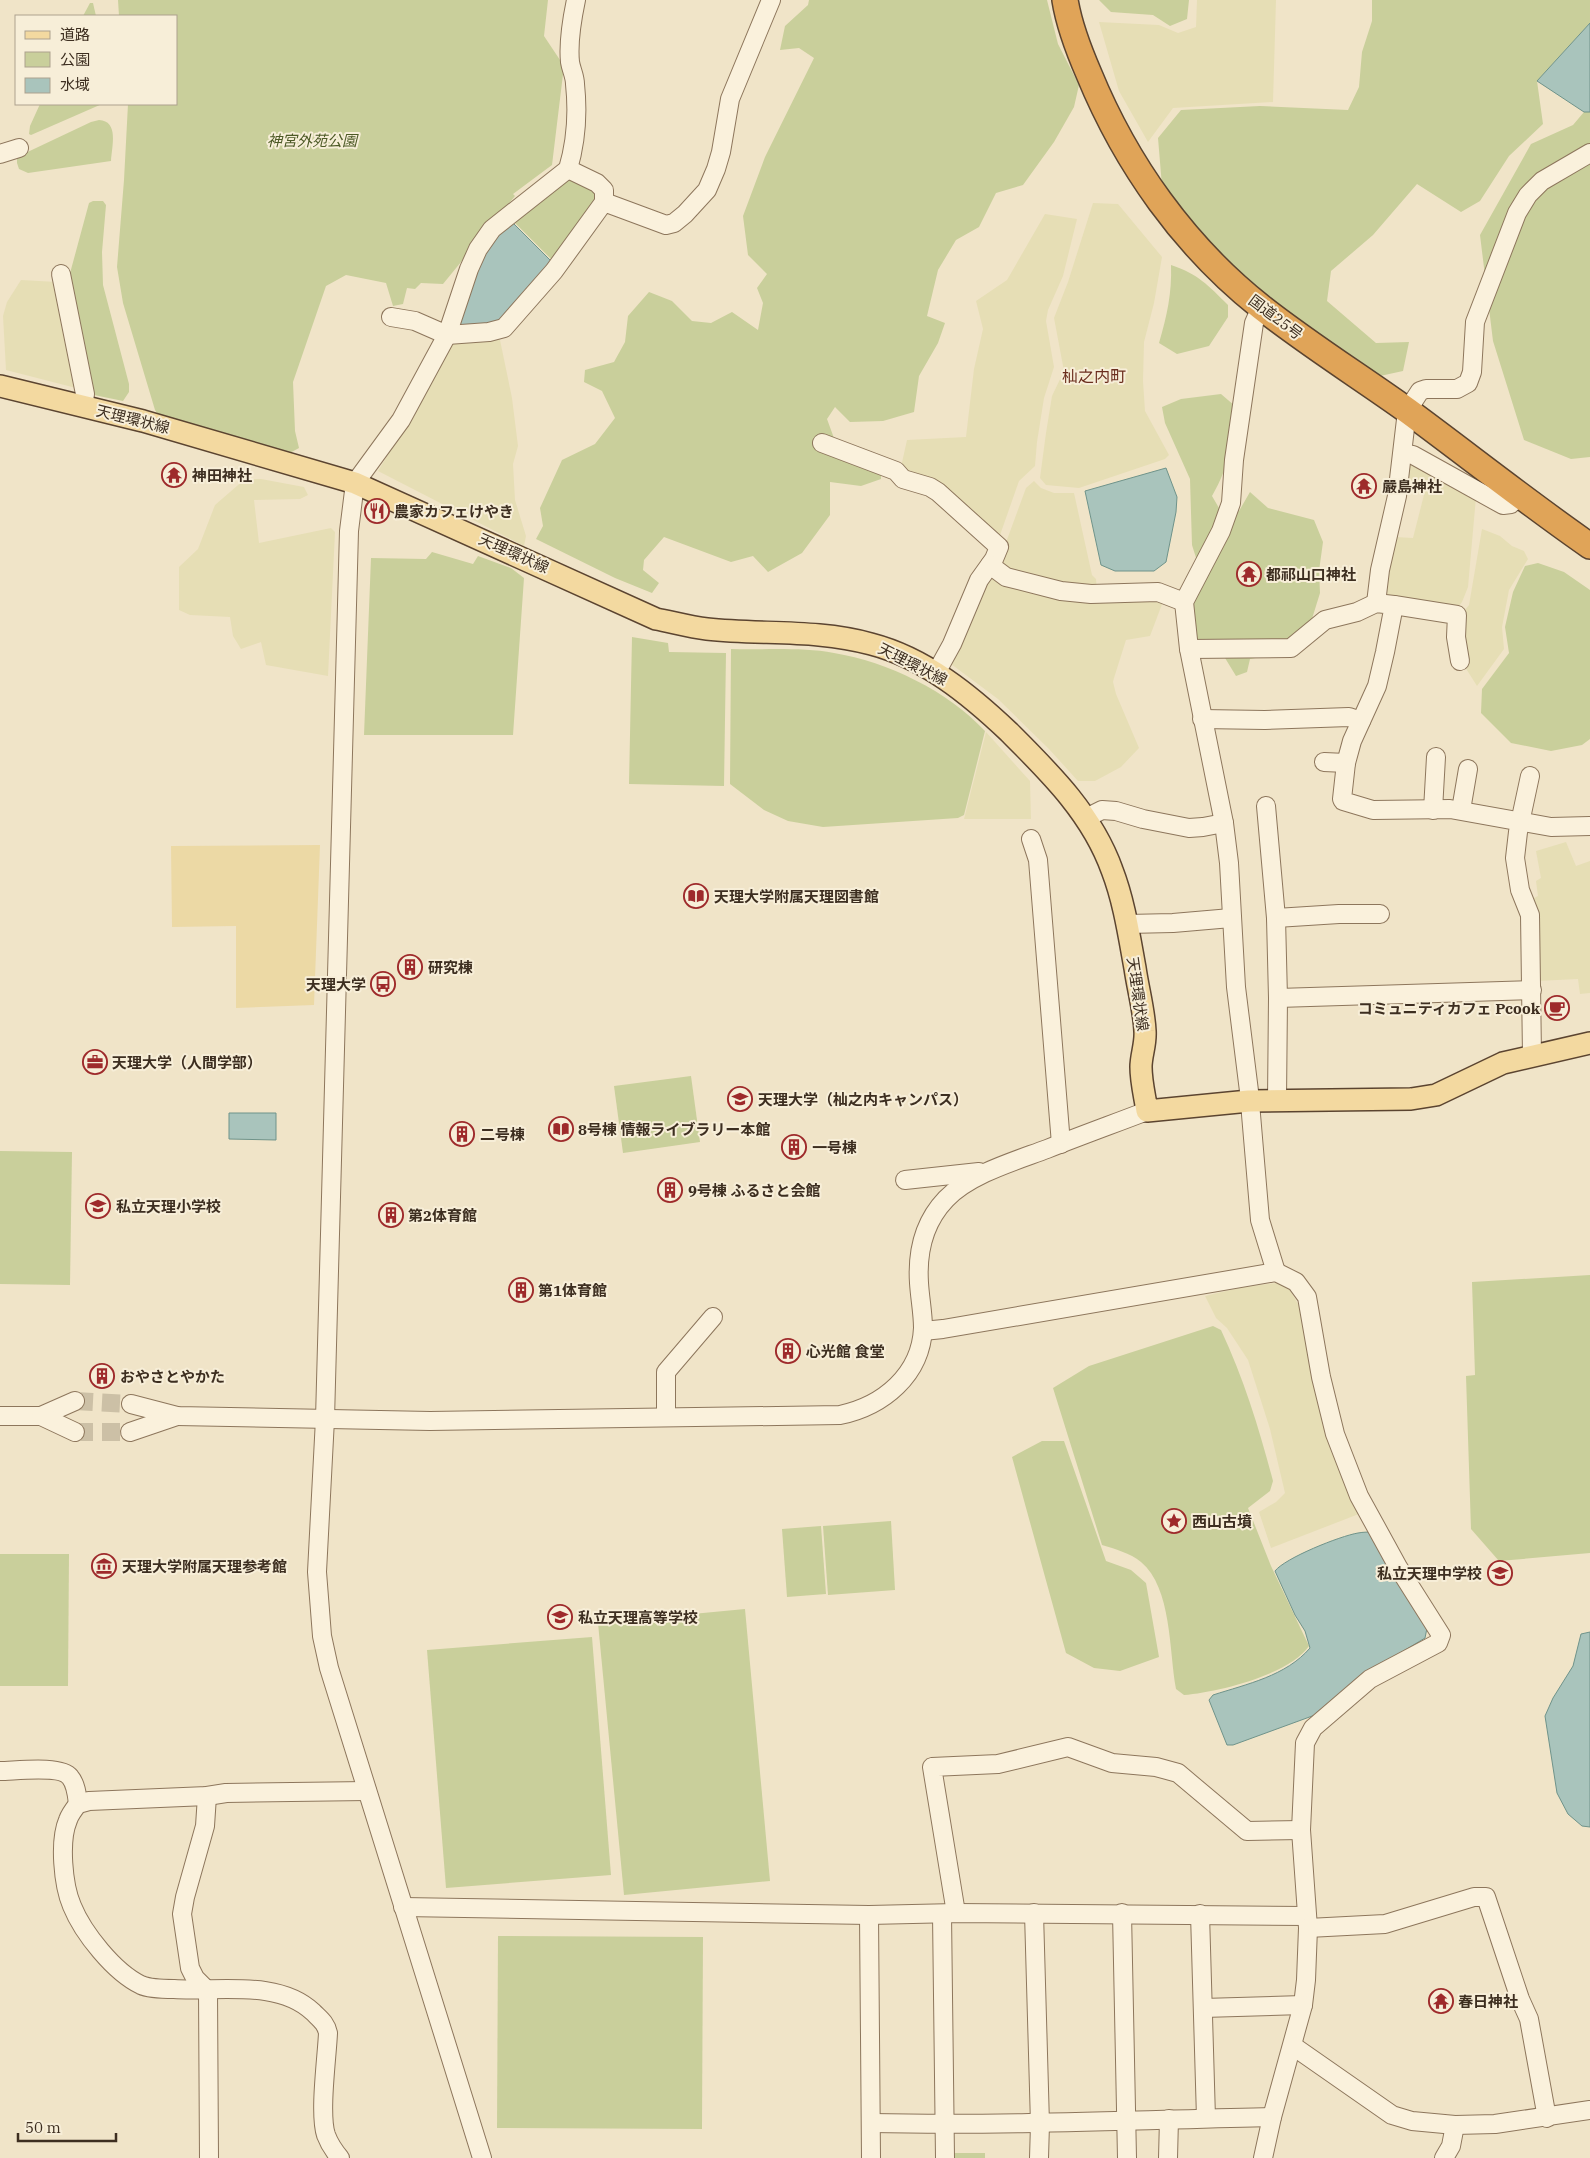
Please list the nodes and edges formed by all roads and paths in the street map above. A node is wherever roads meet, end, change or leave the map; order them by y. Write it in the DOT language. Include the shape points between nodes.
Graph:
graph roads {
  1 [pos="576,0"];
  2 [pos="771,0"];
  3 [pos="1065,0"];
  4 [pos="18,148"];
  5 [pos="1590,153"];
  6 [pos="0,154"];
  7 [pos="568,169"];
  8 [pos="604,202"];
  9 [pos="61,274"];
  10 [pos="1261,307"];
  11 [pos="391,317"];
  12 [pos="447,335"];
  13 [pos="0,386"];
  14 [pos="83,407"];
  15 [pos="1407,411"];
  16 [pos="822,443"];
  17 [pos="1403,453"];
  18 [pos="355,483"];
  19 [pos="1519,494"];
  20 [pos="1590,546"];
  21 [pos="990,565"];
  22 [pos="1184,602"];
  23 [pos="1376,603"];
  24 [pos="1394,605"];
  25 [pos="1189,649"];
  26 [pos="1460,661"];
  27 [pos="936,673"];
  28 [pos="1202,719"];
  29 [pos="1361,721"];
  30 [pos="1436,758"];
  31 [pos="1324,762"];
  32 [pos="1346,763"];
  33 [pos="1468,769"];
  34 [pos="1530,776"];
  35 [pos="1266,806"];
  36 [pos="1433,810"];
  37 [pos="1462,810"];
  38 [pos="1086,818"];
  39 [pos="1520,821"];
  40 [pos="1224,823"];
  41 [pos="1590,826"];
  42 [pos="1031,839"];
  43 [pos="1380,914"];
  44 [pos="1232,918"];
  45 [pos="1276,918"];
  46 [pos="1127,924"];
  47 [pos="1532,990"];
  48 [pos="1278,998"];
  49 [pos="1590,1042"];
  50 [pos="1532,1055"];
  51 [pos="1277,1100"];
  52 [pos="1249,1101"];
  53 [pos="1147,1112"];
  54 [pos="1061,1144"];
  55 [pos="993,1171"];
  56 [pos="905,1180"];
  57 [pos="1276,1272"];
  58 [pos="714,1317"];
  59 [pos="923,1331"];
  60 [pos="75,1401"];
  61 [pos="131,1404"];
  62 [pos="0,1416"];
  63 [pos="41,1416"];
  64 [pos="177,1416"];
  65 [pos="666,1417"];
  66 [pos="325,1419"];
  67 [pos="74,1432"];
  68 [pos="130,1432"];
  69 [pos="0,1771"];
  70 [pos="367,1791"];
  71 [pos="207,1796"];
  72 [pos="78,1804"];
  73 [pos="1301,1830"];
  74 [pos="403,1907"];
  75 [pos="949,1913"];
  76 [pos="1034,1913"];
  77 [pos="1122,1913"];
  78 [pos="1200,1914"];
  79 [pos="869,1916"];
  80 [pos="1307,1922"];
  81 [pos="208,1990"];
  82 [pos="1303,2005"];
  83 [pos="1203,2008"];
  84 [pos="1293,2046"];
  85 [pos="1590,2110"];
  86 [pos="1272,2117"];
  87 [pos="1206,2118"];
  88 [pos="1547,2118"];
  89 [pos="1127,2119"];
  90 [pos="1169,2119"];
  91 [pos="871,2123"];
  92 [pos="1040,2124"];
  93 [pos="944,2125"];
  94 [pos="1455,2125"];
  95 [pos="209,2158"];
  96 [pos="340,2158"];
  97 [pos="482,2158"];
  98 [pos="871,2158"];
  99 [pos="944,2158"];
  100 [pos="1039,2158"];
  101 [pos="1127,2158"];
  102 [pos="1168,2158"];
  103 [pos="1263,2158"];
  104 [pos="1444,2158"];
  1 -- 7 [label="street" via="569,50 577,110"];
  2 -- 8 [label="street" via="730,99 716,169 698,202 674,223 666,225"];
  3 -- 10 [label="highway, 国道25号" via="1080,53 1126,152 1184,233 1222,273"];
  4 -- 6 [label="street"];
  5 -- 15 [label="street" via="1542,181 1517,213 1475,322 1472,372 1468,382 1457,389 1420,391"];
  7 -- 8 [label="street" via="597,183 604,190"];
  7 -- 12 [label="street" via="492,229 469,269"];
  8 -- 12 [label="street" via="554,271 504,328"];
  9 -- 14 [label="street" via="85,394"];
  10 -- 15 [label="highway, 国道25号"];
  10 -- 22 [label="street" via="1254,323 1231,503 1221,531"];
  11 -- 12 [label="street" via="415,321"];
  12 -- 18 [label="street" via="402,420"];
  13 -- 14 [label="main road, 天理環状線"];
  14 -- 18 [label="main road, 天理環状線" via="144,421"];
  15 -- 17 [label="street"];
  15 -- 19 [label="highway, 国道25号"];
  16 -- 21 [label="street" via="896,471 903,479 938,492 999,547"];
  17 -- 19 [label="street" via="1413,455 1503,505 1511,504"];
  17 -- 23 [label="street" via="1398,496 1380,570"];
  18 -- 27 [label="main road, 天理環状線" via="656,619 706,629 845,637 874,644"];
  18 -- 66 [label="street" via="349,550"];
  19 -- 20 [label="highway, 国道25号"];
  21 -- 22 [label="street" via="1006,577 1061,591 1091,594 1158,592"];
  21 -- 27 [label="street" via="979,580"];
  22 -- 25 [label="street"];
  23 -- 24 [label="street"];
  23 -- 25 [label="street" via="1357,612 1324,620 1291,648"];
  24 -- 26 [label="street" via="1457,615"];
  24 -- 29 [label="street" via="1377,686"];
  25 -- 28 [label="street"];
  27 -- 38 [label="main road, 天理環状線" via="971,697 1038,760"];
  28 -- 29 [label="street" via="1349,717"];
  28 -- 40 [label="street"];
  29 -- 32 [label="street"];
  30 -- 36 [label="street"];
  31 -- 32 [label="street"];
  32 -- 36 [label="street" via="1344,801 1373,810"];
  33 -- 37 [label="street"];
  34 -- 39 [label="street"];
  35 -- 45 [label="street"];
  36 -- 37 [label="street"];
  37 -- 39 [label="street"];
  38 -- 40 [label="street" via="1102,810 1189,828"];
  38 -- 46 [label="main road, 天理環状線" via="1112,868"];
  39 -- 41 [label="street" via="1551,827"];
  39 -- 47 [label="street" via="1515,858 1520,890 1530,915"];
  40 -- 44 [label="street"];
  42 -- 54 [label="street" via="1038,860"];
  43 -- 45 [label="street"];
  44 -- 46 [label="street"];
  44 -- 52 [label="street"];
  45 -- 48 [label="street"];
  46 -- 53 [label="main road, 天理環状線" via="1145,1032 1141,1068"];
  47 -- 48 [label="street"];
  47 -- 50 [label="street"];
  48 -- 51 [label="street"];
  49 -- 50 [label="main road"];
  50 -- 51 [label="main road" via="1490,1068 1436,1095 1425,1097"];
  51 -- 52 [label="main road"];
  52 -- 53 [label="main road"];
  52 -- 57 [label="street" via="1260,1220"];
  53 -- 54 [label="street"];
  54 -- 55 [label="street"];
  55 -- 56 [label="street"];
  55 -- 59 [label="street" via="963,1184 946,1199 933,1215 922,1240 918,1262"];
  57 -- 59 [label="street"];
  57 -- 73 [label="street" via="1296,1282 1307,1297 1321,1377 1338,1443 1360,1496 1441,1635 1438,1643 1424,1652 1370,1679 1314,1728 1305,1743"];
  58 -- 65 [label="street" via="666,1372"];
  59 -- 65 [label="street" via="913,1363 902,1382 882,1399 860,1411"];
  60 -- 63 [label="street"];
  61 -- 64 [label="street"];
  62 -- 63 [label="street"];
  63 -- 67 [label="street"];
  64 -- 66 [label="street"];
  64 -- 68 [label="street"];
  65 -- 66 [label="street" via="430,1421"];
  66 -- 70 [label="street" via="318,1604 329,1668"];
  69 -- 72 [label="street" via="57,1770 70,1776"];
  70 -- 71 [label="street"];
  70 -- 74 [label="street"];
  71 -- 72 [label="street" via="110,1799"];
  71 -- 81 [label="street" via="205,1826 182,1914 190,1968"];
  72 -- 81 [label="street" via="68,1820 64,1854 71,1905 80,1922 110,1961 142,1985 159,1989"];
  73 -- 75 [label="street" via="1246,1831 1178,1773 1112,1763 1068,1747 998,1764 932,1767"];
  73 -- 80 [label="street"];
  74 -- 79 [label="street"];
  74 -- 97 [label="street"];
  75 -- 76 [label="street"];
  75 -- 79 [label="street"];
  75 -- 93 [label="street"];
  76 -- 77 [label="street"];
  76 -- 92 [label="street"];
  77 -- 78 [label="street"];
  77 -- 89 [label="street"];
  78 -- 80 [label="street"];
  78 -- 83 [label="street"];
  79 -- 91 [label="street"];
  80 -- 82 [label="street"];
  80 -- 88 [label="street" via="1385,1924 1474,1897 1486,1897 1529,2019"];
  81 -- 95 [label="street"];
  81 -- 96 [label="street" via="279,1993 308,2007 326,2024 324,2125"];
  82 -- 83 [label="street"];
  82 -- 84 [label="street"];
  83 -- 87 [label="street"];
  84 -- 86 [label="street"];
  84 -- 94 [label="street" via="1392,2115 1412,2121"];
  85 -- 88 [label="street"];
  86 -- 87 [label="street"];
  86 -- 103 [label="street"];
  87 -- 90 [label="street"];
  88 -- 94 [label="street"];
  89 -- 90 [label="street"];
  89 -- 92 [label="street"];
  89 -- 101 [label="street"];
  90 -- 102 [label="street"];
  91 -- 93 [label="street"];
  91 -- 98 [label="street"];
  92 -- 93 [label="street"];
  92 -- 100 [label="street"];
  93 -- 99 [label="street"];
  94 -- 104 [label="street" via="1451,2146"];
}
